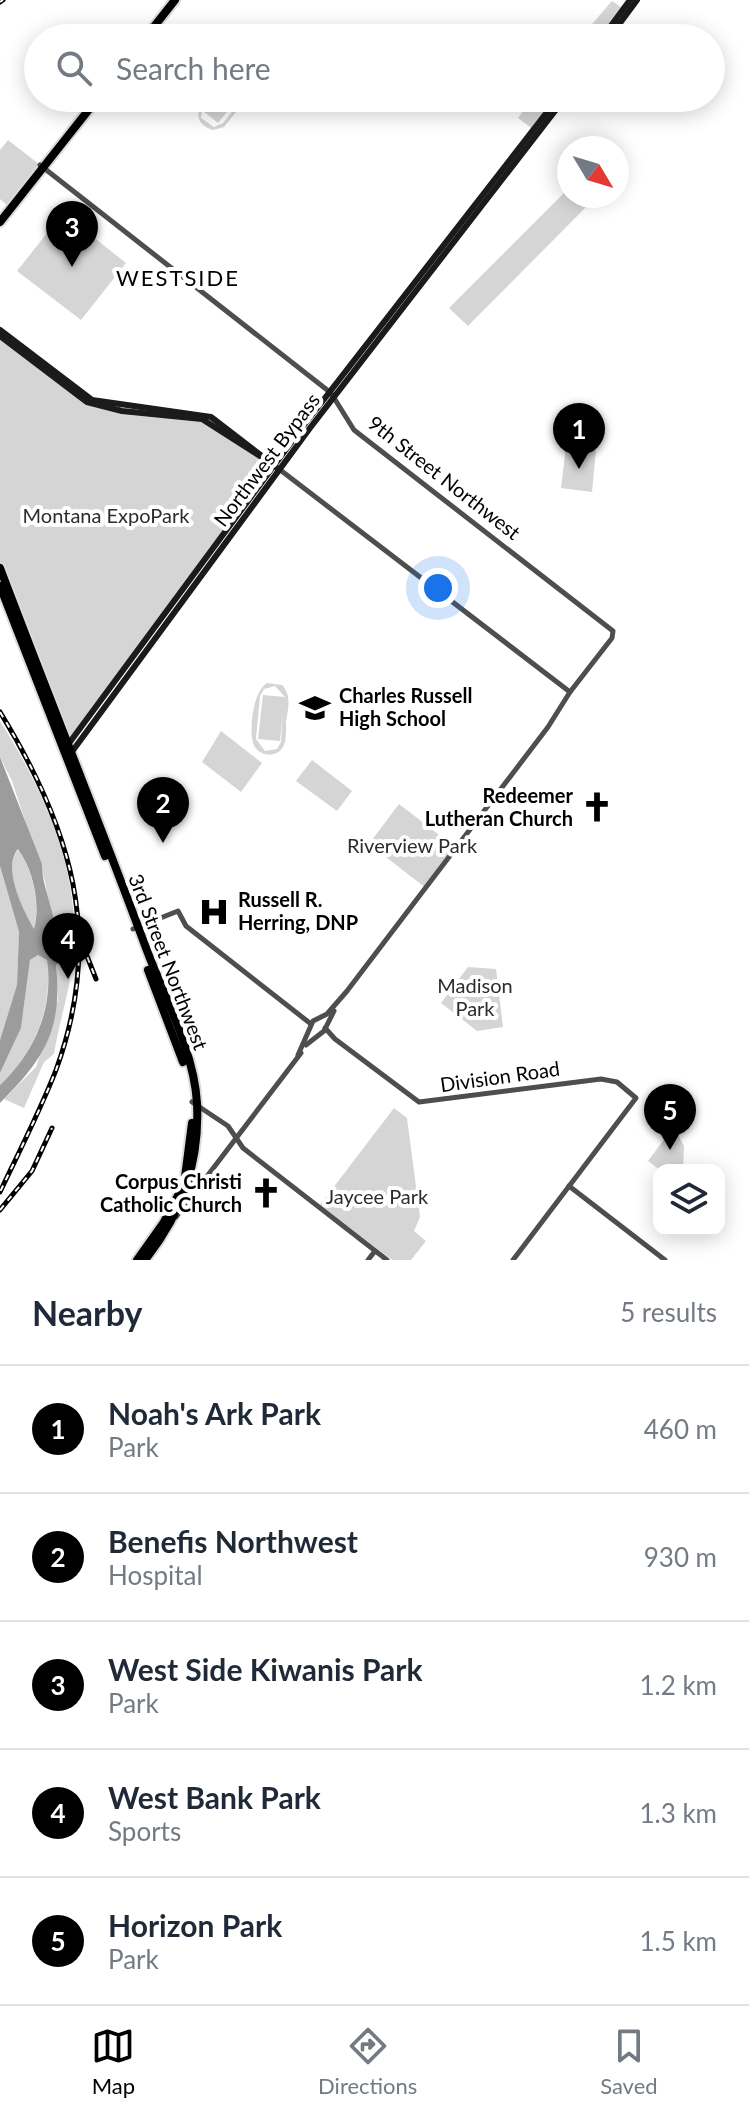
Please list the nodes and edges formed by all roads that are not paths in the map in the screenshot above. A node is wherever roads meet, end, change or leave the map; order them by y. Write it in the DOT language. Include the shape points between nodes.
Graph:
graph roads {
  1 [pos="169,0"];
  2 [pos="175,0"];
  3 [pos="616,0"];
  4 [pos="632,2"];
  5 [pos="152,24"];
  6 [pos="154,24"];
  7 [pos="614,24"];
  8 [pos="618,24"];
  9 [pos="84,112"];
  10 [pos="548,112"];
  11 [pos="554,112"];
  12 [pos="42,166"];
  13 [pos="498,184"];
  14 [pos="0,216"];
  15 [pos="0,222"];
  16 [pos="0,333"];
  17 [pos="332,395"];
  18 [pos="277,467"];
  19 [pos="0,568"];
  20 [pos="0,586"];
  21 [pos="570,692"];
  22 [pos="67,752"];
  23 [pos="136,928"];
  24 [pos="347,991"];
  25 [pos="293,1007"];
  26 [pos="319,1019"];
  27 [pos="311,1026"];
  28 [pos="322,1030"];
  29 [pos="298,1055"];
  30 [pos="194,1102"];
  31 [pos="236,1136"];
  32 [pos="205,1177"];
  33 [pos="188,1185"];
  34 [pos="569,1186"];
  35 [pos="180,1193"];
  36 [pos="161,1234"];
  37 [pos="375,1251"];
  38 [pos="137,1260"];
  39 [pos="145,1260"];
  40 [pos="368,1260"];
  41 [pos="387,1260"];
  42 [pos="513,1260"];
  43 [pos="665,1260"];
  1 -- 5 [label="highway"];
  2 -- 6 [label="highway"];
  3 -- 4 [label="main road"];
  4 -- 7 [label="main road"];
  4 -- 8 [label="main road"];
  9 -- 12 [label="highway"];
  10 -- 13 [label="main road"];
  11 -- 13 [label="main road"];
  12 -- 14 [label="highway"];
  12 -- 15 [label="highway"];
  12 -- 17 [label="street, 9th Street Northwest"];
  13 -- 17 [label="main road, Northwest Bypass"];
  16 -- 18 [label="main road" via="87,402 202,419"];
  17 -- 18 [label="main road, Northwest Bypass"];
  17 -- 21 [label="street, 9th Street Northwest" via="354,430 613,631"];
  18 -- 21 [label="street"];
  18 -- 22 [label="main road, Northwest Bypass"];
  19 -- 22 [label="highway, 3rd Street Northwest"];
  20 -- 22 [label="highway, 3rd Street Northwest"];
  21 -- 24 [label="street"];
  22 -- 23 [label="highway, 3rd Street Northwest"];
  23 -- 25 [label="street" via="178,911 186,926"];
  23 -- 30 [label="highway, 3rd Street Northwest"];
  24 -- 26 [label="street"];
  24 -- 28 [label="street"];
  25 -- 26 [label="street"];
  25 -- 27 [label="street"];
  26 -- 27 [label="street"];
  26 -- 28 [label="street"];
  27 -- 28 [label="street"];
  27 -- 29 [label="street"];
  28 -- 29 [label="street"];
  28 -- 34 [label="street, Division Road" via="424,1103 601,1079 617,1082 636,1098"];
  29 -- 31 [label="street"];
  30 -- 31 [label="street"];
  30 -- 33 [label="highway, 3rd Street Northwest" via="196,1148"];
  30 -- 35 [label="highway, 3rd Street Northwest"];
  31 -- 32 [label="street"];
  31 -- 37 [label="street" via="249,1153"];
  32 -- 33 [label="street"];
  32 -- 36 [label="street"];
  33 -- 35 [label="street"];
  33 -- 36 [label="highway, 3rd Street Northwest"];
  34 -- 42 [label="street"];
  34 -- 43 [label="street"];
  35 -- 36 [label="highway, 3rd Street Northwest"];
  36 -- 38 [label="highway"];
  36 -- 39 [label="highway"];
  37 -- 40 [label="street"];
  37 -- 41 [label="street"];
}
